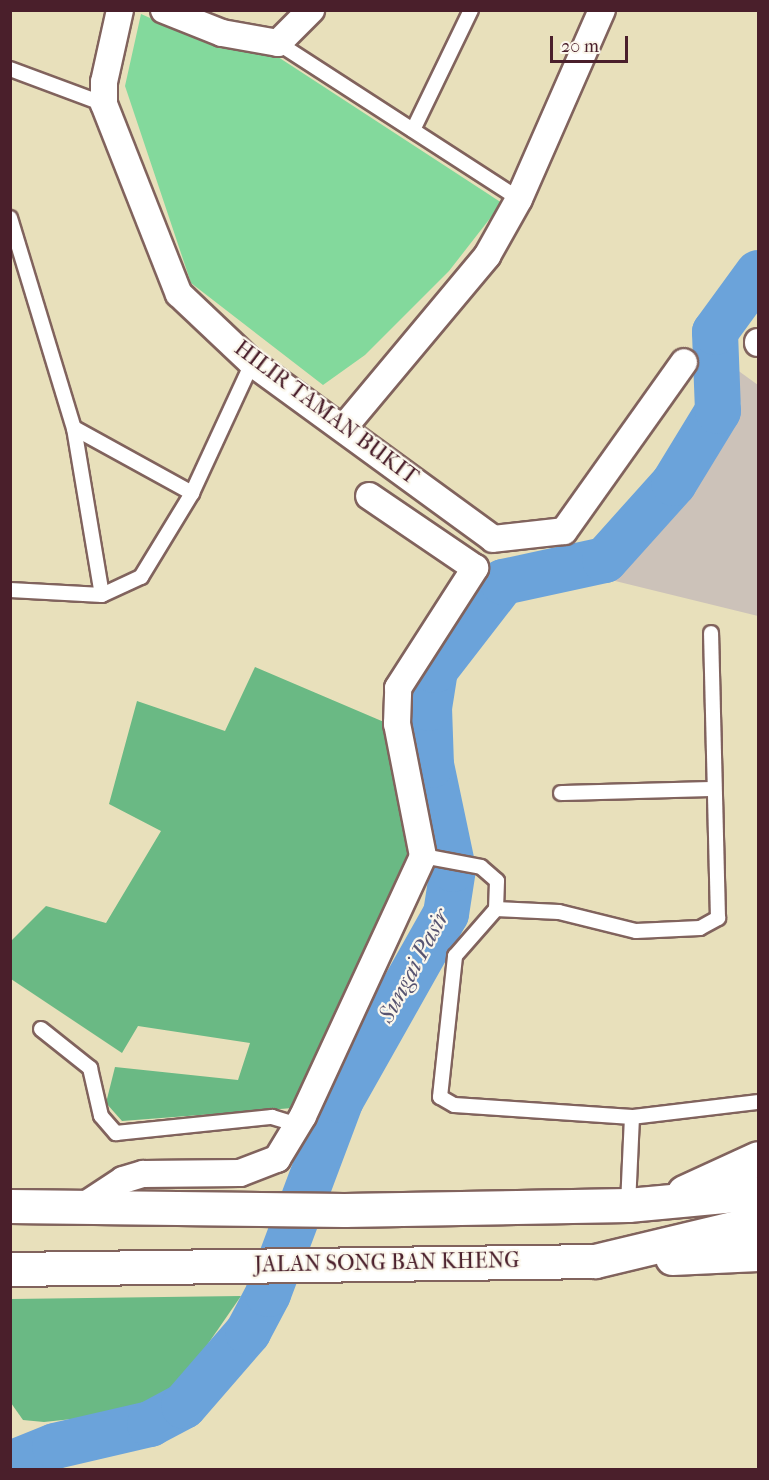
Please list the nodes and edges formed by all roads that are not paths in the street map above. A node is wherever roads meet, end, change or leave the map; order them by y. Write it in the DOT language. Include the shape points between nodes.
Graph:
graph roads {
  1 [pos="120,10"];
  2 [pos="311,10"];
  3 [pos="471,10"];
  4 [pos="602,10"];
  5 [pos="177,13"];
  6 [pos="278,43"];
  7 [pos="10,69"];
  8 [pos="104,104"];
  9 [pos="413,130"];
  10 [pos="519,200"];
  11 [pos="10,218"];
  12 [pos="13,237"];
  13 [pos="684,362"];
  14 [pos="252,363"];
  15 [pos="345,426"];
  16 [pos="74,428"];
  17 [pos="192,494"];
  18 [pos="369,496"];
  19 [pos="10,590"];
  20 [pos="102,595"];
  21 [pos="711,633"];
  22 [pos="713,789"];
  23 [pos="561,793"];
  24 [pos="427,857"];
  25 [pos="496,909"];
  26 [pos="41,1029"];
  27 [pos="759,1102"];
  28 [pos="632,1117"];
  29 [pos="297,1125"];
  30 [pos="759,1158"];
  31 [pos="759,1193"];
  32 [pos="660,1203"];
  33 [pos="85,1205"];
  34 [pos="628,1205"];
  35 [pos="10,1206"];
  36 [pos="759,1222"];
  37 [pos="759,1254"];
  38 [pos="595,1262"];
  39 [pos="10,1269"];
  1 -- 8 [label="street, HILIR TAMAN BUKIT" via="104,82"];
  2 -- 6 [label="street"];
  3 -- 9 [label="lane"];
  4 -- 10 [label="street"];
  5 -- 6 [label="street" via="222,33"];
  6 -- 9 [label="lane"];
  7 -- 8 [label="lane"];
  8 -- 14 [label="street, HILIR TAMAN BUKIT" via="179,294"];
  9 -- 10 [label="lane"];
  10 -- 15 [label="street" via="487,256"];
  11 -- 12 [label="lane"];
  12 -- 16 [label="lane"];
  13 -- 15 [label="street, HILIR TAMAN BUKIT" via="564,531 493,539"];
  14 -- 15 [label="street, HILIR TAMAN BUKIT"];
  14 -- 17 [label="lane"];
  16 -- 17 [label="lane"];
  16 -- 20 [label="lane"];
  17 -- 20 [label="lane" via="141,577"];
  18 -- 24 [label="street" via="475,568 398,688 397,724"];
  19 -- 20 [label="lane"];
  21 -- 22 [label="lane"];
  22 -- 23 [label="lane"];
  22 -- 25 [label="lane" via="718,918 700,928 636,931 559,912"];
  24 -- 25 [label="lane" via="481,867 496,881"];
  24 -- 29 [label="street"];
  25 -- 28 [label="lane" via="455,956 440,1097 454,1105"];
  26 -- 29 [label="lane" via="90,1068 101,1116 116,1133 272,1117"];
  27 -- 28 [label="lane"];
  28 -- 34 [label="lane"];
  29 -- 33 [label="street" via="277,1159 240,1173 143,1174 123,1180"];
  30 -- 32 [label="main road"];
  31 -- 32 [label="main road"];
  32 -- 34 [label="main road"];
  33 -- 34 [label="main road" via="344,1210"];
  33 -- 35 [label="main road"];
  36 -- 38 [label="main road, JALAN SONG BAN KHENG"];
  37 -- 38 [label="main road"];
  38 -- 39 [label="main road, JALAN SONG BAN KHENG"];
}
